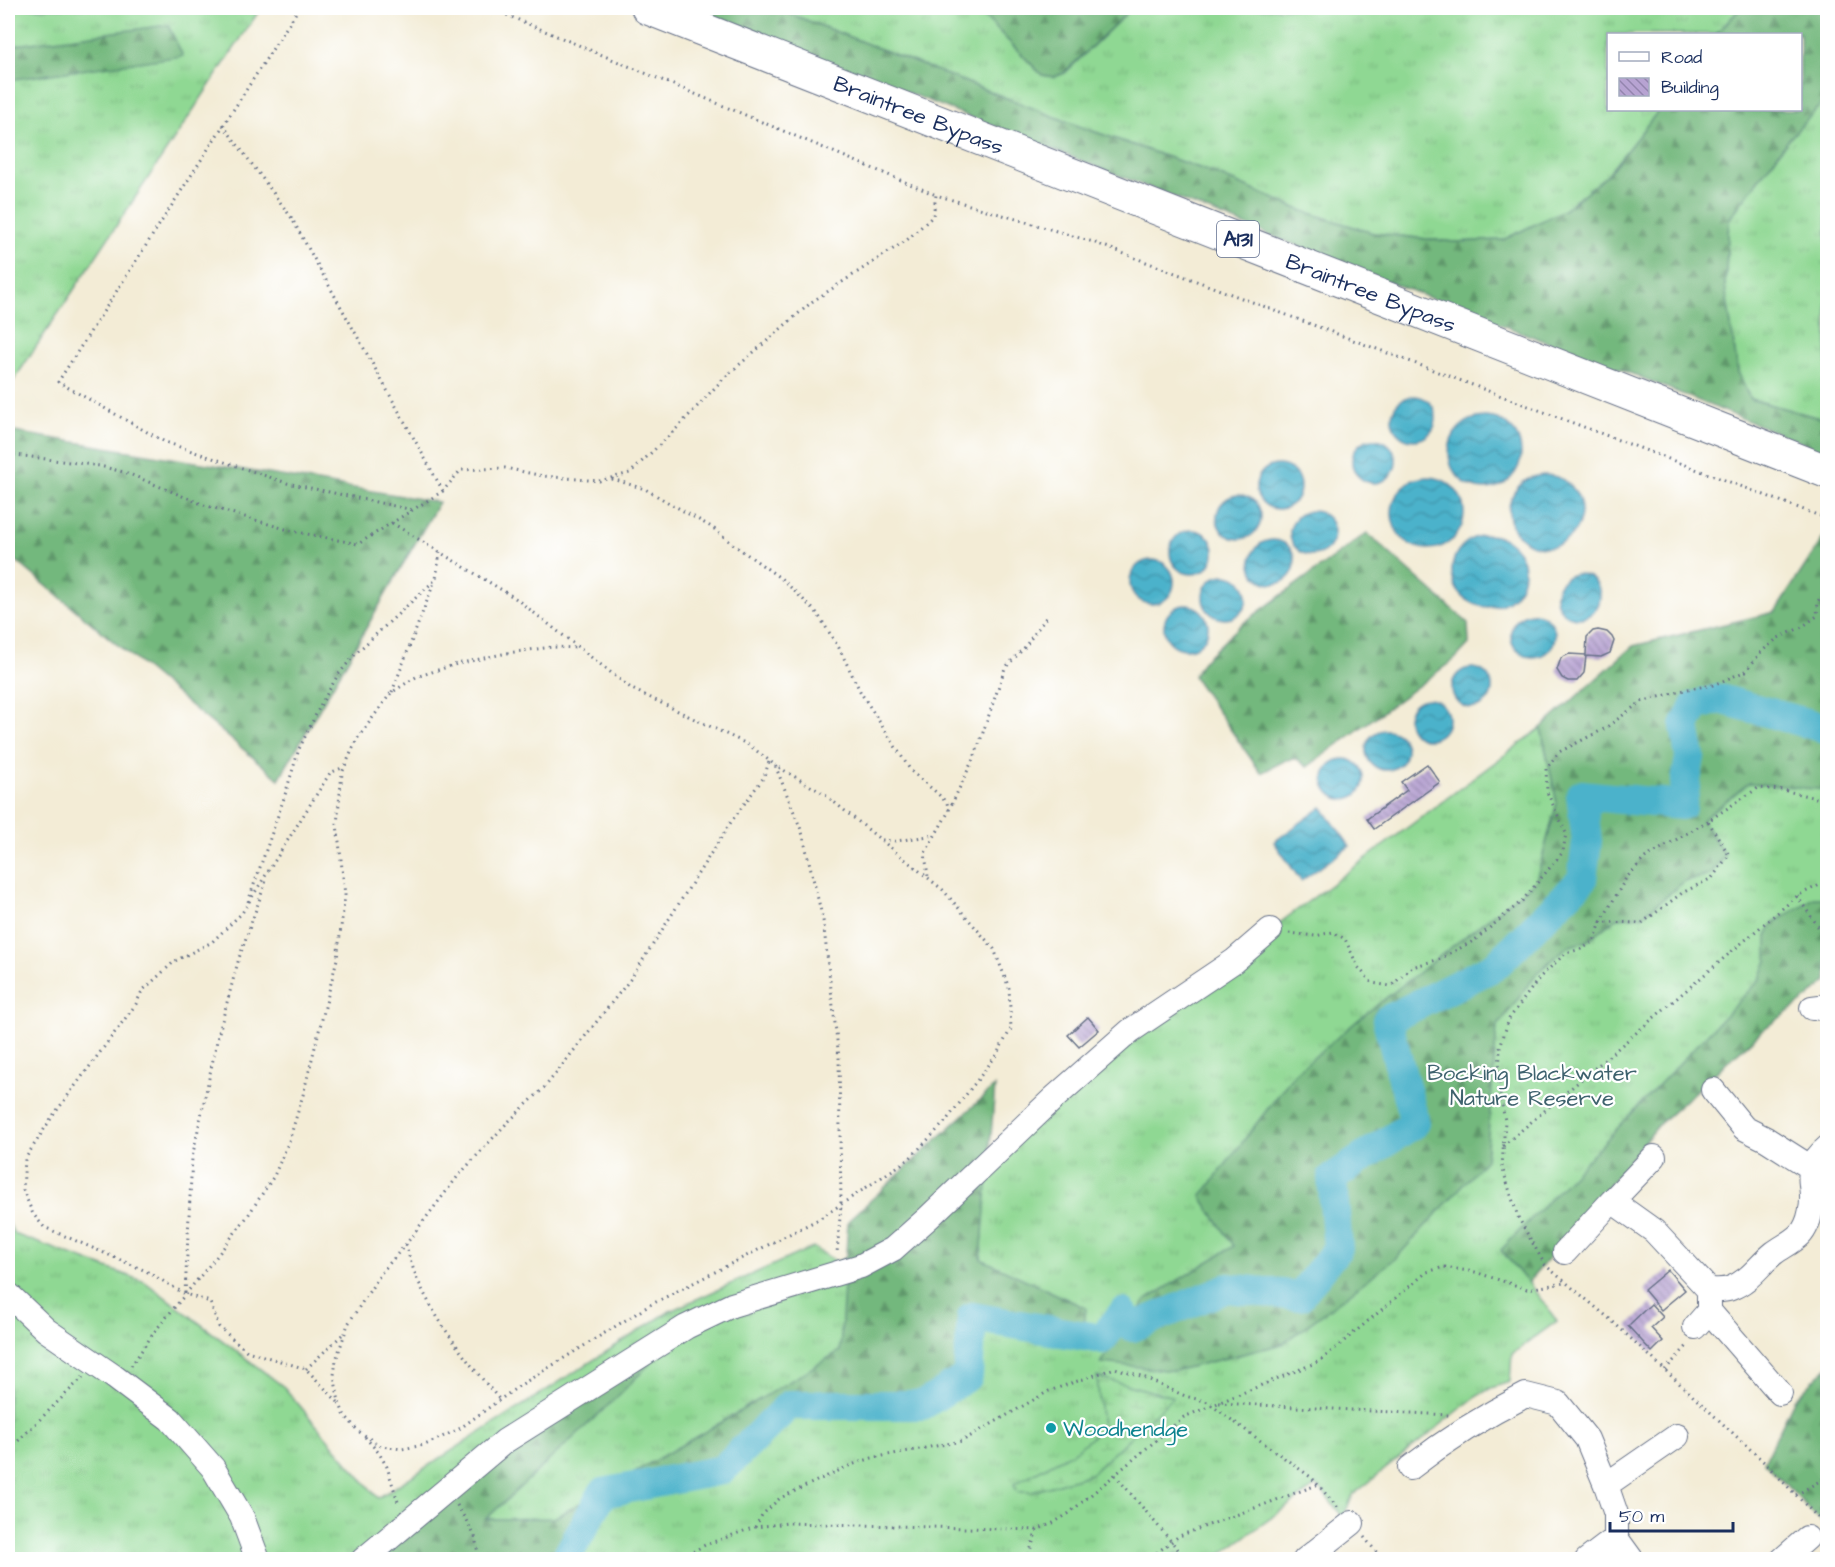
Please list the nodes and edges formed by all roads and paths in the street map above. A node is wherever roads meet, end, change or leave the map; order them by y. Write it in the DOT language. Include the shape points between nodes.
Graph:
graph roads {
  1 [pos="299,8"];
  2 [pos="490,8"];
  3 [pos="648,8"];
  4 [pos="223,125"];
  5 [pos="936,195"];
  6 [pos="8,454"];
  7 [pos="1827,472"];
  8 [pos="610,478"];
  9 [pos="443,491"];
  10 [pos="413,510"];
  11 [pos="1827,519"];
  12 [pos="392,522"];
  13 [pos="440,552"];
  14 [pos="436,579"];
  15 [pos="1827,587"];
  16 [pos="1047,616"];
  17 [pos="579,648"];
  18 [pos="391,693"];
  19 [pos="769,762"];
  20 [pos="775,765"];
  21 [pos="345,766"];
  22 [pos="1827,801"];
  23 [pos="948,811"];
  24 [pos="1708,821"];
  25 [pos="935,835"];
  26 [pos="880,840"];
  27 [pos="268,873"];
  28 [pos="928,878"];
  29 [pos="1827,881"];
  30 [pos="1797,896"];
  31 [pos="246,907"];
  32 [pos="1601,922"];
  33 [pos="1270,930"];
  34 [pos="1827,941"];
  35 [pos="1713,1090"];
  36 [pos="1503,1146"];
  37 [pos="1827,1148"];
  38 [pos="1654,1157"];
  39 [pos="1810,1167"];
  40 [pos="1612,1201"];
  41 [pos="841,1205"];
  42 [pos="1820,1210"];
  43 [pos="406,1244"];
  44 [pos="1565,1252"];
  45 [pos="835,1273"];
  46 [pos="1566,1282"];
  47 [pos="8,1293"];
  48 [pos="185,1294"];
  49 [pos="1704,1309"];
  50 [pos="346,1330"];
  51 [pos="97,1365"];
  52 [pos="306,1370"];
  53 [pos="120,1381"];
  54 [pos="1780,1393"];
  55 [pos="500,1400"];
  56 [pos="340,1404"];
  57 [pos="1214,1404"];
  58 [pos="1483,1417"];
  59 [pos="362,1433"];
  60 [pos="1677,1436"];
  61 [pos="8,1447"];
  62 [pos="1410,1468"];
  63 [pos="1115,1475"];
  64 [pos="1827,1476"];
  65 [pos="1317,1485"];
  66 [pos="1606,1485"];
  67 [pos="448,1487"];
  68 [pos="1796,1495"];
  69 [pos="406,1523"];
  70 [pos="1352,1523"];
  71 [pos="755,1527"];
  72 [pos="1037,1530"];
  73 [pos="1817,1533"];
  74 [pos="1616,1538"];
  75 [pos="1172,1541"];
  76 [pos="479,1559"];
  77 [pos="258,1560"];
  78 [pos="363,1560"];
  79 [pos="677,1560"];
  80 [pos="1027,1560"];
  81 [pos="1147,1560"];
  82 [pos="1187,1560"];
  83 [pos="1305,1560"];
  84 [pos="1383,1560"];
  85 [pos="1587,1560"];
  86 [pos="1632,1560"];
  87 [pos="1782,1560"];
  1 -- 4 [label="path"];
  2 -- 5 [label="path"];
  3 -- 7 [label="highway, Braintree Bypass / A131"];
  4 -- 9 [label="path" via="291,217"];
  4 -- 10 [label="path" via="58,382 165,442 287,483"];
  5 -- 8 [label="path" via="933,216 907,240 813,301 724,378 630,473"];
  5 -- 11 [label="path" via="1104,247"];
  6 -- 12 [label="path" via="127,473 204,505 327,539 358,544"];
  8 -- 9 [label="path" via="599,481 543,476 505,468 462,470"];
  8 -- 23 [label="path" via="645,489 713,528 783,580 817,613 861,693 911,771 938,793 947,803"];
  9 -- 10 [label="path"];
  10 -- 12 [label="path"];
  12 -- 13 [label="path"];
  13 -- 14 [label="path"];
  13 -- 17 [label="path" via="515,598"];
  14 -- 18 [label="path"];
  14 -- 31 [label="path" via="357,652 321,704 299,748"];
  15 -- 33 [label="path" via="1818,601 1817,616 1778,638 1746,671 1713,685 1641,702 1604,729 1559,752 1546,769 1547,792 1566,833 1563,852 1522,901 1475,940 1440,959 1412,967 1391,986 1372,983 1358,967 1345,939 1333,932 1315,936"];
  16 -- 23 [label="path" via="1005,668 976,753"];
  17 -- 18 [label="path" via="519,651 457,664 416,677"];
  17 -- 19 [label="path" via="632,689 749,745"];
  18 -- 21 [label="path" via="357,739"];
  19 -- 20 [label="path"];
  19 -- 43 [label="path" via="764,777 632,977 545,1087 458,1176"];
  20 -- 26 [label="path" via="824,794"];
  20 -- 41 [label="path" via="802,832 823,920 838,1058"];
  21 -- 27 [label="path" via="330,773"];
  21 -- 48 [label="path" via="337,824 344,906 337,959 303,1095 274,1176"];
  22 -- 24 [label="path" via="1758,788"];
  23 -- 25 [label="path"];
  24 -- 32 [label="path" via="1644,858 1626,878"];
  24 -- 32 [label="path" via="1729,855 1712,878 1682,893 1642,923"];
  25 -- 26 [label="path"];
  25 -- 28 [label="path" via="925,853"];
  26 -- 28 [label="path"];
  27 -- 31 [label="path"];
  27 -- 48 [label="path" via="218,1036 192,1158"];
  28 -- 41 [label="path" via="994,949 1009,988 1011,1029 995,1057 945,1122 909,1159"];
  29 -- 30 [label="path"];
  30 -- 34 [label="path"];
  30 -- 36 [label="path"];
  31 -- 48 [label="path" via="212,942 175,962 142,991 25,1159 23,1190 33,1214 44,1227 146,1271"];
  32 -- 36 [label="path" via="1594,942 1566,953 1540,977 1509,1019 1500,1047"];
  33 -- 45 [label="street" via="1234,961 1130,1031 893,1249 861,1266"];
  35 -- 39 [label="street" via="1744,1128"];
  36 -- 46 [label="path" via="1502,1167 1518,1217 1545,1265"];
  37 -- 39 [label="street"];
  38 -- 40 [label="street"];
  39 -- 42 [label="street" via="1809,1181"];
  40 -- 44 [label="street"];
  40 -- 49 [label="street" via="1654,1231"];
  41 -- 45 [label="path"];
  41 -- 55 [label="path" via="819,1220 650,1305"];
  42 -- 49 [label="street" via="1810,1217 1801,1234 1748,1279"];
  43 -- 50 [label="path" via="382,1272"];
  43 -- 55 [label="path" via="411,1266 439,1318 465,1359"];
  45 -- 67 [label="street" via="732,1305 686,1327 505,1441"];
  46 -- 57 [label="path" via="1527,1289 1475,1272 1444,1267 1427,1272 1320,1361"];
  46 -- 68 [label="path"];
  47 -- 51 [label="street" via="46,1330"];
  48 -- 52 [label="path" via="210,1302 219,1327 248,1351"];
  48 -- 53 [label="path"];
  49 -- 54 [label="street"];
  50 -- 52 [label="path"];
  50 -- 56 [label="path" via="334,1375"];
  51 -- 53 [label="street"];
  51 -- 61 [label="path"];
  52 -- 56 [label="path"];
  53 -- 77 [label="street" via="170,1419 213,1468 242,1517"];
  55 -- 59 [label="path" via="459,1429 424,1445 402,1449 381,1446"];
  56 -- 59 [label="path"];
  57 -- 58 [label="path"];
  57 -- 63 [label="path" via="1184,1417"];
  57 -- 70 [label="path" via="1312,1478"];
  57 -- 71 [label="path" via="1115,1368 1049,1391 962,1441 851,1465 780,1498"];
  58 -- 62 [label="street"];
  58 -- 66 [label="street" via="1526,1395 1558,1403 1587,1439"];
  59 -- 69 [label="path" via="387,1467"];
  60 -- 66 [label="street"];
  63 -- 72 [label="path" via="1068,1514"];
  63 -- 75 [label="path"];
  64 -- 68 [label="path"];
  65 -- 75 [label="path"];
  66 -- 74 [label="street" via="1616,1514"];
  67 -- 69 [label="street"];
  67 -- 76 [label="path" via="475,1536"];
  68 -- 73 [label="path"];
  69 -- 78 [label="street"];
  70 -- 83 [label="street"];
  70 -- 84 [label="path"];
  71 -- 72 [label="path" via="814,1523"];
  71 -- 79 [label="path"];
  72 -- 80 [label="path"];
  73 -- 87 [label="street"];
  74 -- 85 [label="street"];
  74 -- 86 [label="street"];
  75 -- 81 [label="path"];
  75 -- 82 [label="path"];
}
